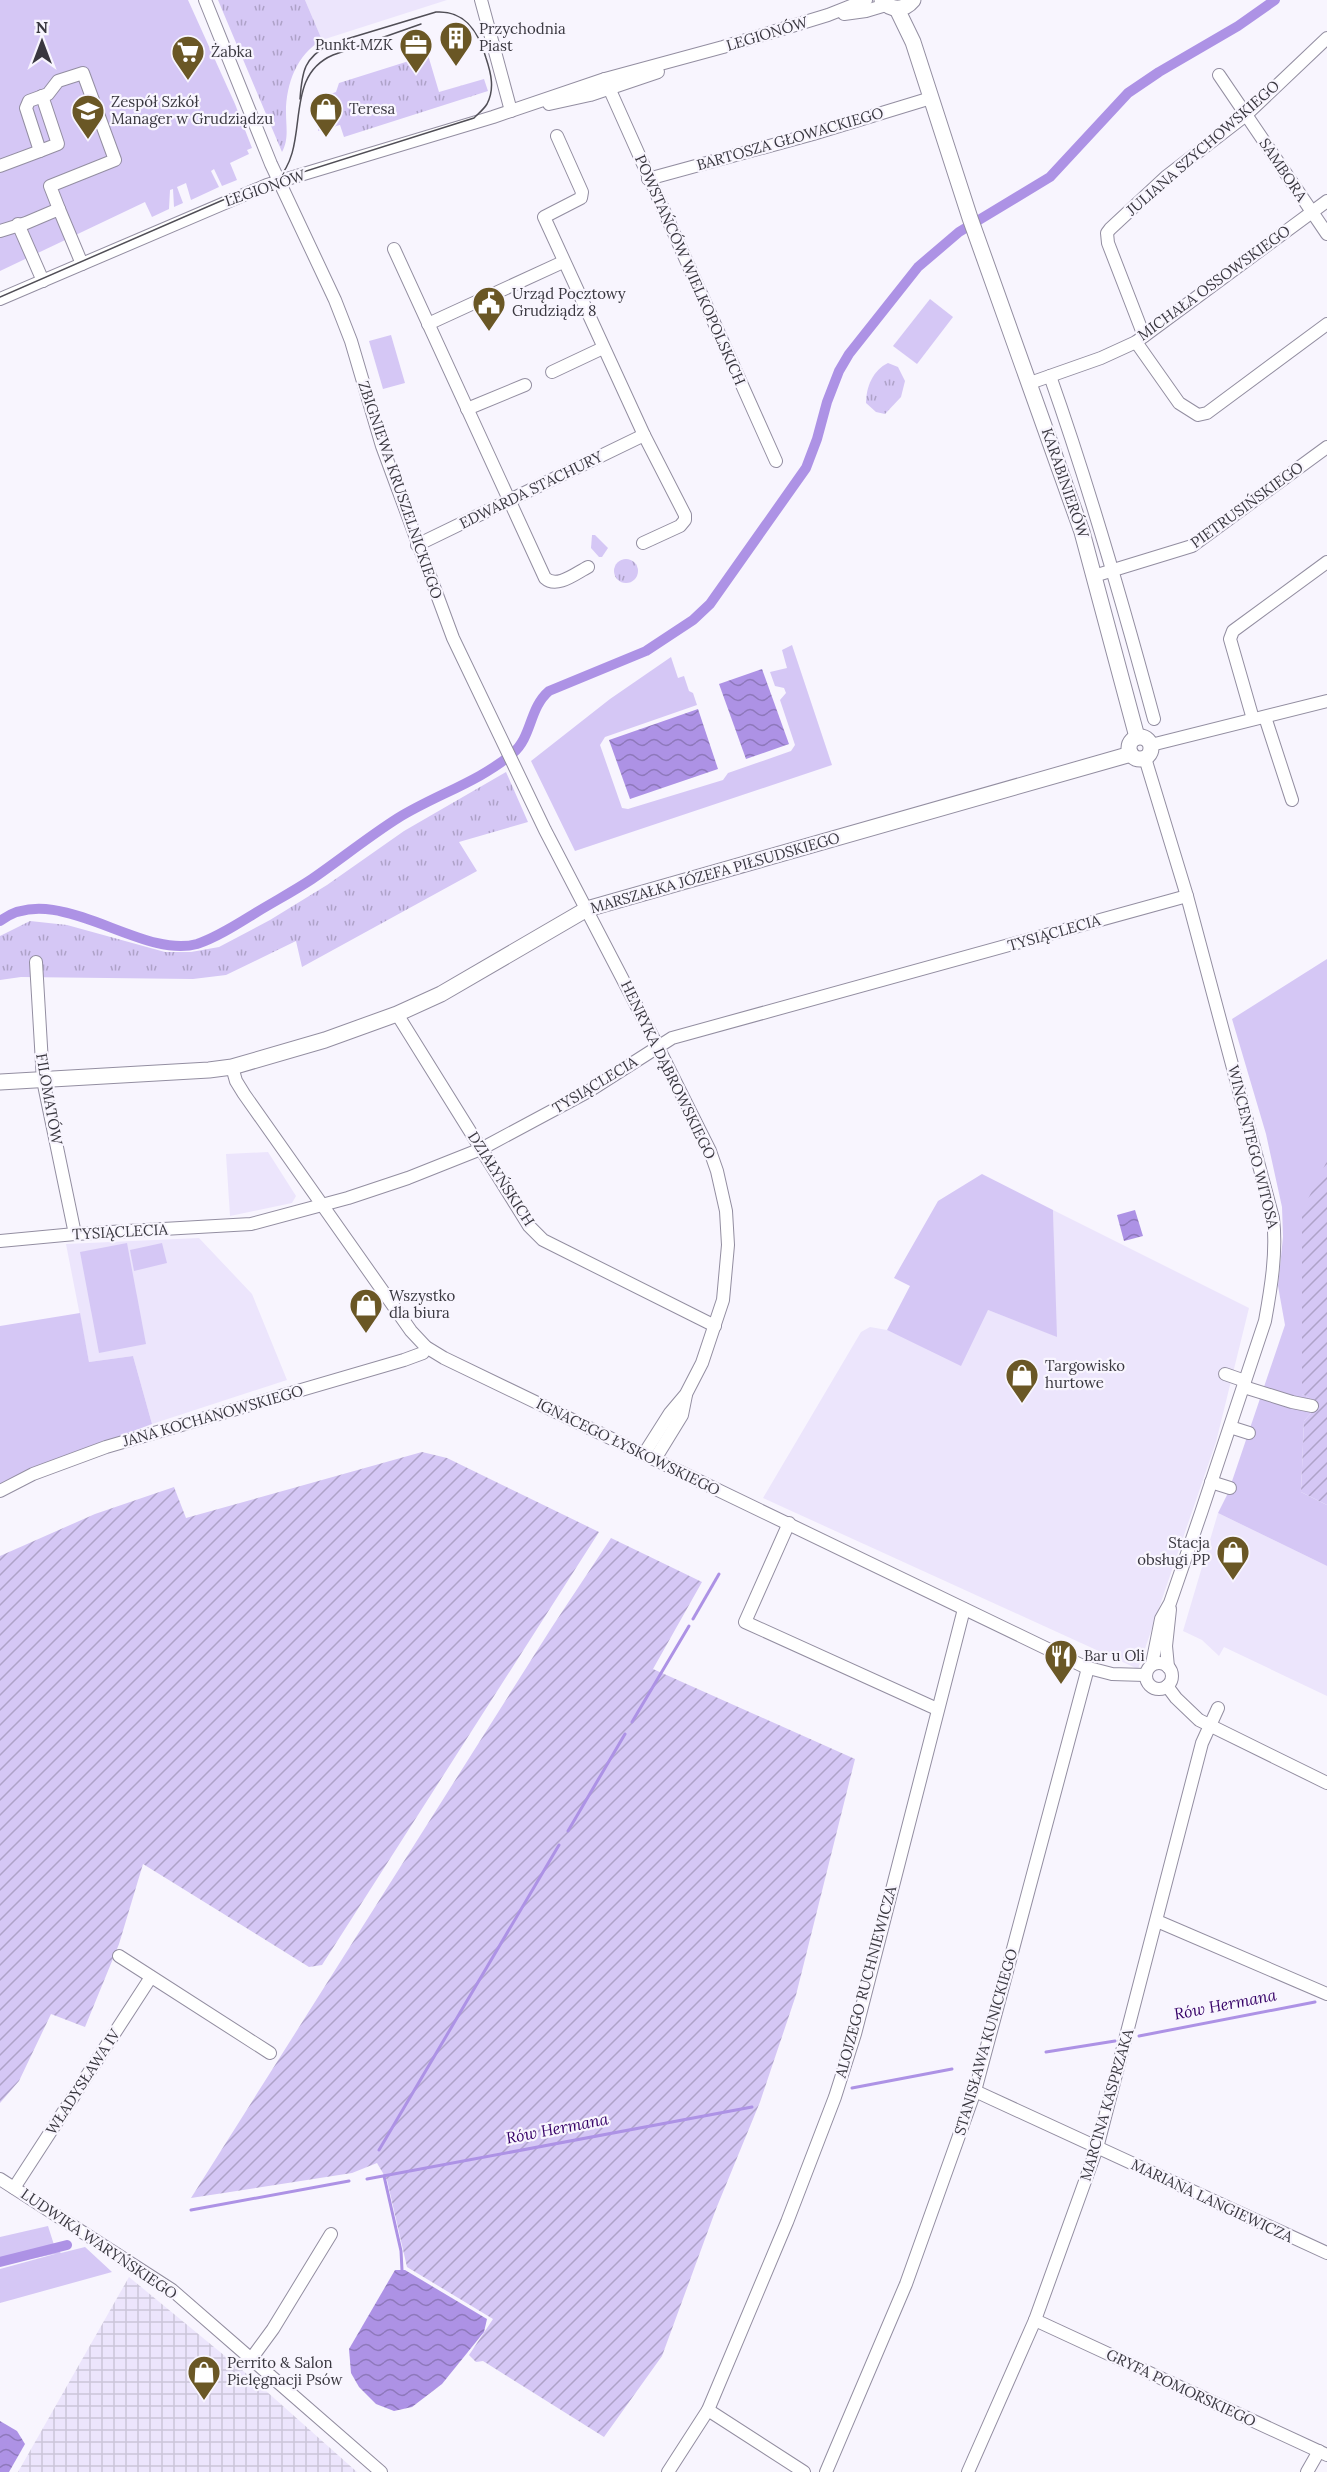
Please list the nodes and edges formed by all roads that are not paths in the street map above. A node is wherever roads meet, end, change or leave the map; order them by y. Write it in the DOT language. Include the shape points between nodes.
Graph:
graph roads {
  1 [pos="205,0"];
  2 [pos="481,0"];
  3 [pos="866,0"];
  4 [pos="897,4"];
  5 [pos="828,15"];
  6 [pos="1327,38"];
  7 [pos="1219,75"];
  8 [pos="607,84"];
  9 [pos="42,96"];
  10 [pos="931,98"];
  11 [pos="511,111"];
  12 [pos="1246,115"];
  13 [pos="557,136"];
  14 [pos="40,151"];
  15 [pos="0,166"];
  16 [pos="648,179"];
  17 [pos="279,182"];
  18 [pos="1327,201"];
  19 [pos="59,209"];
  20 [pos="1311,212"];
  21 [pos="18,224"];
  22 [pos="0,231"];
  23 [pos="1327,234"];
  24 [pos="394,249"];
  25 [pos="563,262"];
  26 [pos="82,264"];
  27 [pos="43,281"];
  28 [pos="0,299"];
  29 [pos="428,324"];
  30 [pos="1327,324"];
  31 [pos="1140,339"];
  32 [pos="603,348"];
  33 [pos="552,372"];
  34 [pos="1050,376"];
  35 [pos="1030,383"];
  36 [pos="525,385"];
  37 [pos="467,409"];
  38 [pos="644,435"];
  39 [pos="1327,447"];
  40 [pos="776,461"];
  41 [pos="508,500"];
  42 [pos="643,543"];
  43 [pos="417,545"];
  44 [pos="1327,562"];
  45 [pos="588,567"];
  46 [pos="1113,570"];
  47 [pos="1094,576"];
  48 [pos="1327,701"];
  49 [pos="1259,718"];
  50 [pos="1154,719"];
  51 [pos="1142,752"];
  52 [pos="513,763"];
  53 [pos="1292,800"];
  54 [pos="1187,896"];
  55 [pos="587,909"];
  56 [pos="36,963"];
  57 [pos="397,1014"];
  58 [pos="658,1047"];
  59 [pos="232,1067"];
  60 [pos="43,1080"];
  61 [pos="0,1082"];
  62 [pos="481,1149"];
  63 [pos="322,1206"];
  64 [pos="75,1234"];
  65 [pos="0,1241"];
  66 [pos="715,1326"];
  67 [pos="426,1347"];
  68 [pos="1225,1374"];
  69 [pos="1244,1384"];
  70 [pos="1312,1406"];
  71 [pos="1230,1427"];
  72 [pos="1249,1433"];
  73 [pos="649,1457"];
  74 [pos="1211,1482"];
  75 [pos="1230,1488"];
  76 [pos="0,1491"];
  77 [pos="789,1523"];
  78 [pos="1170,1603"];
  79 [pos="964,1609"];
  80 [pos="1168,1667"];
  81 [pos="1088,1668"];
  82 [pos="1149,1670"];
  83 [pos="1167,1686"];
  84 [pos="1218,1708"];
  85 [pos="937,1709"];
  86 [pos="1209,1725"];
  87 [pos="1327,1783"];
  88 [pos="1157,1921"];
  89 [pos="119,1956"];
  90 [pos="151,1977"];
  91 [pos="1327,1994"];
  92 [pos="270,2053"];
  93 [pos="975,2091"];
  94 [pos="1097,2148"];
  95 [pos="0,2179"];
  96 [pos="14,2188"];
  97 [pos="331,2234"];
  98 [pos="1327,2253"];
  99 [pos="1035,2320"];
  100 [pos="251,2359"];
  101 [pos="708,2410"];
  102 [pos="1323,2453"];
  103 [pos="381,2472"];
  104 [pos="668,2472"];
  105 [pos="804,2472"];
  106 [pos="826,2472"];
  107 [pos="968,2472"];
  108 [pos="1307,2472"];
  1 -- 17 [label="street, ZBIGNIEWA KRUSZELNICKIEGO"];
  2 -- 11 [label="street"];
  3 -- 5 [label="street, LEGIONÓW"];
  4 -- 5 [label="street, LEGIONÓW"];
  4 -- 10 [label="main road, KARABINIERÓW"];
  5 -- 8 [label="street, LEGIONÓW"];
  6 -- 12 [label="street, JULIANA SZYCHOWSKIEGO"];
  7 -- 12 [label="street, SAMBORA"];
  8 -- 11 [label="street, LEGIONÓW"];
  8 -- 16 [label="street, POWSTAŃCÓW WIELKOPOLSKICH"];
  9 -- 14 [label="street" via="26,105"];
  9 -- 14 [label="street" via="58,144"];
  9 -- 19 [label="street" via="58,81 83,73 115,160 50,186"];
  10 -- 16 [label="street, BARTOSZA GŁOWACKIEGO"];
  10 -- 35 [label="main road, KARABINIERÓW"];
  11 -- 17 [label="street, LEGIONÓW"];
  12 -- 20 [label="street, SAMBORA"];
  12 -- 31 [label="street, JULIANA SZYCHOWSKIEGO" via="1167,176 1107,233"];
  13 -- 25 [label="street" via="582,192 581,198 544,217"];
  14 -- 15 [label="street"];
  16 -- 40 [label="street, POWSTAŃCÓW WIELKOPOLSKICH"];
  17 -- 26 [label="street, LEGIONÓW" via="213,206"];
  17 -- 43 [label="street, ZBIGNIEWA KRUSZELNICKIEGO" via="351,341"];
  18 -- 20 [label="street, MICHAŁA OSSOWSKIEGO"];
  19 -- 21 [label="street"];
  19 -- 26 [label="street"];
  20 -- 23 [label="street, SAMBORA"];
  20 -- 31 [label="street, MICHAŁA OSSOWSKIEGO"];
  21 -- 22 [label="street"];
  21 -- 27 [label="street"];
  24 -- 29 [label="street"];
  25 -- 29 [label="street"];
  25 -- 32 [label="street"];
  26 -- 27 [label="street, LEGIONÓW"];
  27 -- 28 [label="street, LEGIONÓW"];
  29 -- 37 [label="street"];
  30 -- 31 [label="street" via="1207,413 1198,415 1179,403"];
  31 -- 34 [label="street, MICHAŁA OSSOWSKIEGO"];
  32 -- 33 [label="street"];
  32 -- 38 [label="street"];
  34 -- 35 [label="street, MICHAŁA OSSOWSKIEGO"];
  34 -- 46 [label="street"];
  35 -- 47 [label="main road, KARABINIERÓW"];
  36 -- 37 [label="street"];
  37 -- 41 [label="street"];
  38 -- 41 [label="street, EDWARDA STACHURY"];
  38 -- 42 [label="street" via="685,520"];
  39 -- 46 [label="street, PIETRUSIŃSKIEGO" via="1192,546"];
  41 -- 43 [label="street, EDWARDA STACHURY"];
  41 -- 45 [label="street" via="545,578 556,583"];
  43 -- 52 [label="street, ZBIGNIEWA KRUSZELNICKIEGO" via="453,638"];
  44 -- 49 [label="street" via="1233,631 1230,639"];
  46 -- 47 [label="street, PIETRUSIŃSKIEGO"];
  46 -- 50 [label="street"];
  47 -- 51 [label="main road, KARABINIERÓW" via="1137,737 1130,744"];
  48 -- 49 [label="street, MARSZAŁKA JÓZEFA PIŁSUDSKIEGO"];
  49 -- 51 [label="street, MARSZAŁKA JÓZEFA PIŁSUDSKIEGO"];
  49 -- 53 [label="street"];
  51 -- 54 [label="street"];
  51 -- 55 [label="main road, MARSZAŁKA JÓZEFA PIŁSUDSKIEGO"];
  52 -- 55 [label="street, HENRYKA DĄBROWSKIEGO"];
  54 -- 58 [label="street, TYSIĄCLECIA" via="696,1031"];
  54 -- 69 [label="street, WINCENTEGO WITOSA" via="1274,1227 1269,1302"];
  55 -- 57 [label="main road, MARSZAŁKA JÓZEFA PIŁSUDSKIEGO" via="450,989"];
  55 -- 58 [label="street, HENRYKA DĄBROWSKIEGO"];
  56 -- 60 [label="street, FILOMATÓW"];
  57 -- 59 [label="main road, MARSZAŁKA JÓZEFA PIŁSUDSKIEGO"];
  57 -- 62 [label="street, DZIAŁYŃSKICH"];
  58 -- 62 [label="street, TYSIĄCLECIA" via="580,1096"];
  58 -- 66 [label="street, HENRYKA DĄBROWSKIEGO" via="710,1151 726,1211 727,1272"];
  59 -- 60 [label="main road, MARSZAŁKA JÓZEFA PIŁSUDSKIEGO"];
  59 -- 63 [label="street, IGNACEGO ŁYSKOWSKIEGO" via="244,1094"];
  60 -- 61 [label="main road, MARSZAŁKA JÓZEFA PIŁSUDSKIEGO"];
  60 -- 64 [label="street, FILOMATÓW"];
  62 -- 63 [label="street, TYSIĄCLECIA"];
  62 -- 66 [label="street, DZIAŁYŃSKICH" via="529,1226 543,1240"];
  63 -- 64 [label="street, TYSIĄCLECIA" via="251,1224"];
  63 -- 67 [label="street, IGNACEGO ŁYSKOWSKIEGO"];
  64 -- 65 [label="street, TYSIĄCLECIA"];
  66 -- 73 [label="street, HENRYKA DĄBROWSKIEGO" via="702,1363 686,1394 670,1413"];
  67 -- 73 [label="street, IGNACEGO ŁYSKOWSKIEGO"];
  67 -- 76 [label="street, JANA KOCHANOWSKIEGO" via="423,1353 405,1360 106,1447 33,1474"];
  68 -- 69 [label="street"];
  69 -- 70 [label="street"];
  69 -- 71 [label="street, WINCENTEGO WITOSA"];
  71 -- 72 [label="street"];
  71 -- 74 [label="street, WINCENTEGO WITOSA"];
  73 -- 77 [label="street, IGNACEGO ŁYSKOWSKIEGO"];
  74 -- 75 [label="street"];
  74 -- 78 [label="street, WINCENTEGO WITOSA"];
  77 -- 79 [label="street, IGNACEGO ŁYSKOWSKIEGO"];
  77 -- 85 [label="street" via="745,1622"];
  78 -- 80 [label="street, WINCENTEGO WITOSA"];
  78 -- 82 [label="street, WINCENTEGO WITOSA" via="1161,1619"];
  79 -- 81 [label="street, IGNACEGO ŁYSKOWSKIEGO"];
  79 -- 85 [label="street, ALOJZEGO RUCHNIEWICZA"];
  80 -- 82 [label="street" via="1161,1663"];
  80 -- 83 [label="street" via="1172,1679"];
  81 -- 82 [label="street, IGNACEGO ŁYSKOWSKIEGO" via="1112,1674"];
  81 -- 93 [label="street, STANISŁAWA KUNICKIEGO"];
  82 -- 83 [label="street" via="1151,1687 1160,1690"];
  83 -- 86 [label="street" via="1190,1713"];
  84 -- 86 [label="street, MARCINA KASPRZAKA"];
  85 -- 101 [label="street, ALOJZEGO RUCHNIEWICZA" via="855,2034 787,2222"];
  86 -- 87 [label="street"];
  86 -- 88 [label="street, MARCINA KASPRZAKA"];
  88 -- 91 [label="street"];
  88 -- 94 [label="street, MARCINA KASPRZAKA"];
  89 -- 90 [label="street"];
  90 -- 92 [label="street"];
  90 -- 96 [label="street, WŁADYSŁAWA IV"];
  93 -- 94 [label="street, MARIANA LANGIEWICZA"];
  93 -- 106 [label="street, STANISŁAWA KUNICKIEGO" via="906,2284"];
  94 -- 98 [label="street, MARIANA LANGIEWICZA"];
  94 -- 99 [label="street, MARCINA KASPRZAKA"];
  95 -- 96 [label="street, LUDWIKA WARYŃSKIEGO"];
  96 -- 100 [label="street, LUDWIKA WARYŃSKIEGO" via="172,2290"];
  97 -- 100 [label="street"];
  99 -- 102 [label="street, GRYFA POMORSKIEGO"];
  99 -- 107 [label="street, MARCINA KASPRZAKA"];
  100 -- 103 [label="street, LUDWIKA WARYŃSKIEGO"];
  101 -- 104 [label="street, ALOJZEGO RUCHNIEWICZA"];
  101 -- 105 [label="street"];
  102 -- 108 [label="street"];
}
